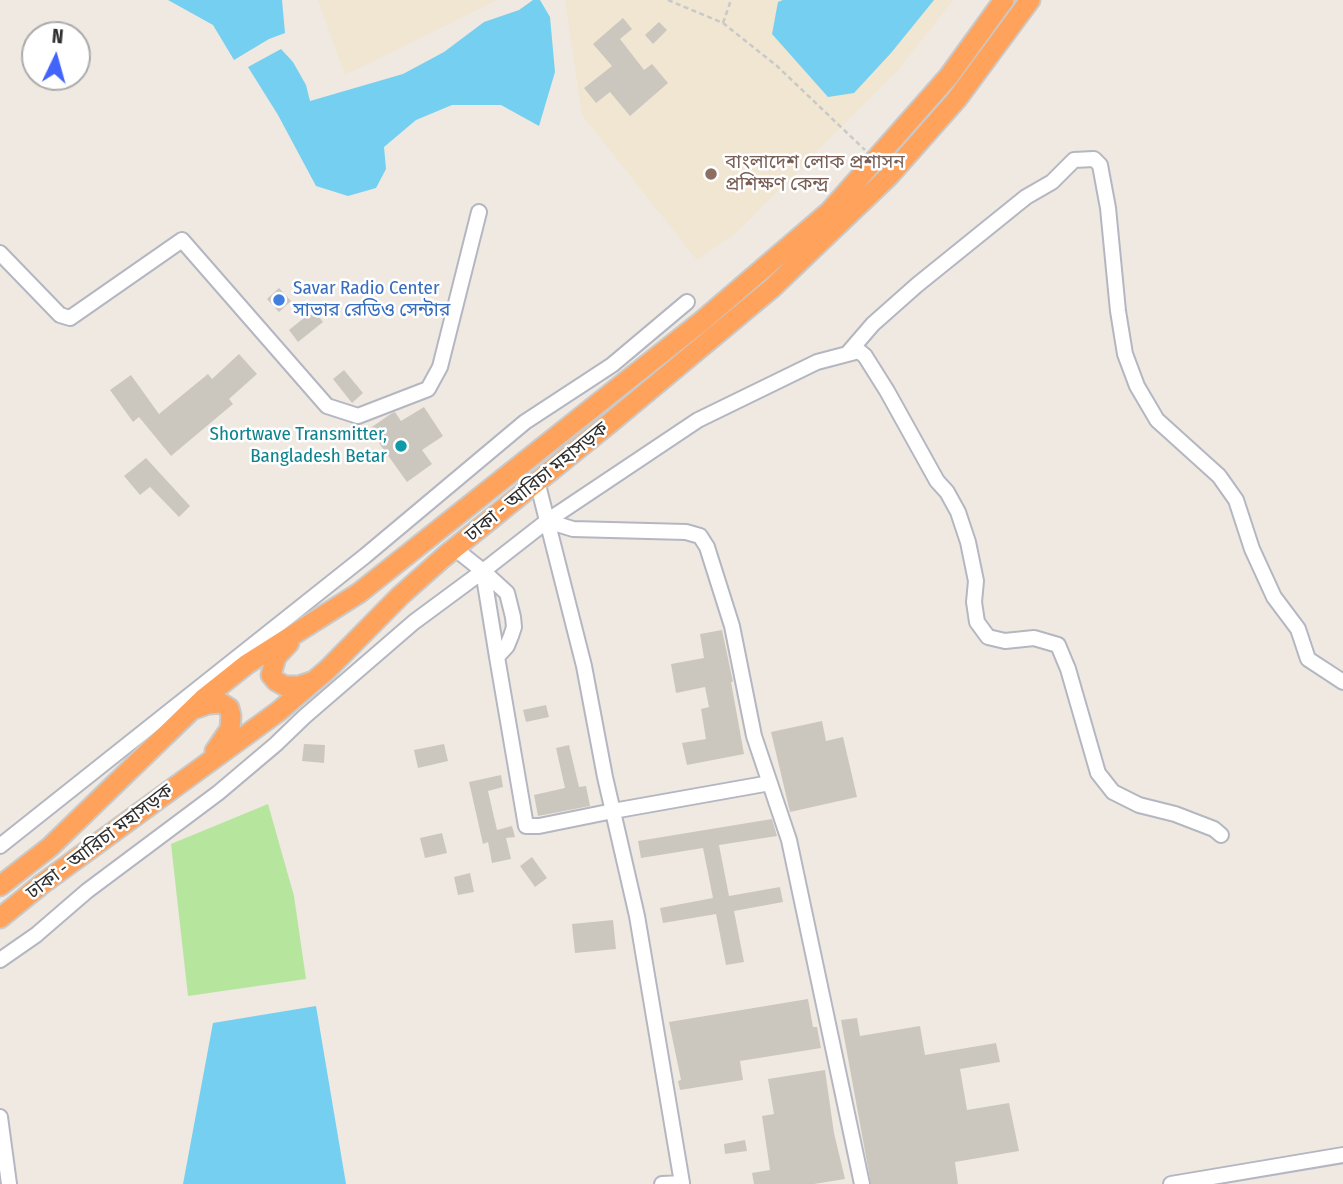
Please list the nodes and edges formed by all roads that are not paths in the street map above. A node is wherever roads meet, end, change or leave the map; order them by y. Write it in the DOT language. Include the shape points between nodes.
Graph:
graph roads {
  1 [pos="1004,0"];
  2 [pos="1030,0"];
  3 [pos="479,212"];
  4 [pos="0,253"];
  5 [pos="687,302"];
  6 [pos="848,353"];
  7 [pos="537,481"];
  8 [pos="547,522"];
  9 [pos="454,548"];
  10 [pos="483,571"];
  11 [pos="305,629"];
  12 [pos="497,657"];
  13 [pos="314,681"];
  14 [pos="1343,681"];
  15 [pos="193,709"];
  16 [pos="195,772"];
  17 [pos="770,783"];
  18 [pos="612,811"];
  19 [pos="1221,835"];
  20 [pos="0,846"];
  21 [pos="0,886"];
  22 [pos="0,918"];
  23 [pos="0,960"];
  24 [pos="0,1117"];
  25 [pos="1343,1155"];
  26 [pos="9,1184"];
  27 [pos="662,1184"];
  28 [pos="862,1184"];
  29 [pos="1171,1184"];
  1 -- 11 [label="highway, ঢাকা - আরিচা মহাসড়ক" via="949,76 829,212 702,321 359,593"];
  2 -- 7 [label="highway, ঢাকা - আরিচা মহাসড়ক" via="957,99 889,176 772,288"];
  3 -- 4 [label="street" via="440,367 428,389 358,416 327,406 182,240 70,318 60,315"];
  5 -- 20 [label="street" via="612,365 525,422 365,556"];
  6 -- 8 [label="street" via="817,362 698,420"];
  6 -- 14 [label="street" via="917,285 1026,197 1052,182 1074,160 1094,159 1100,165 1108,208 1125,354 1136,386 1157,420 1219,476 1236,500 1252,549 1274,597 1298,629 1308,659"];
  6 -- 19 [label="street" via="859,351 865,356 958,512 976,581 977,622 988,637 1034,638 1058,645 1098,773 1113,792"];
  7 -- 8 [label="street"];
  7 -- 9 [label="highway, ঢাকা - আরিচা মহাসড়ক"];
  8 -- 10 [label="street"];
  8 -- 17 [label="street" via="573,529 685,531 699,536 707,547 732,626 754,736"];
  8 -- 18 [label="street" via="584,666"];
  9 -- 10 [label="street"];
  9 -- 13 [label="highway, ঢাকা - আরিচা মহাসড়ক"];
  10 -- 12 [label="street"];
  10 -- 12 [label="street" via="507,593 513,617 511,636"];
  10 -- 23 [label="street" via="414,622 218,793"];
  11 -- 13 [label="highway" via="276,657 271,676 285,686"];
  11 -- 15 [label="highway, ঢাকা - আরিচা মহাসড়ক" via="247,664"];
  12 -- 18 [label="street" via="524,824 539,827"];
  13 -- 16 [label="highway, ঢাকা - আরিচা মহাসড়ক"];
  15 -- 16 [label="highway" via="221,703 231,716 230,729"];
  15 -- 21 [label="highway, ঢাকা - আরিচা মহাসড়ক" via="50,847"];
  16 -- 22 [label="highway, ঢাকা - আরিচা মহাসড়ক"];
  17 -- 18 [label="street"];
  17 -- 28 [label="street" via="789,840"];
  18 -- 27 [label="street" via="637,916 682,1183"];
  24 -- 26 [label="street"];
  25 -- 29 [label="street"];
}
